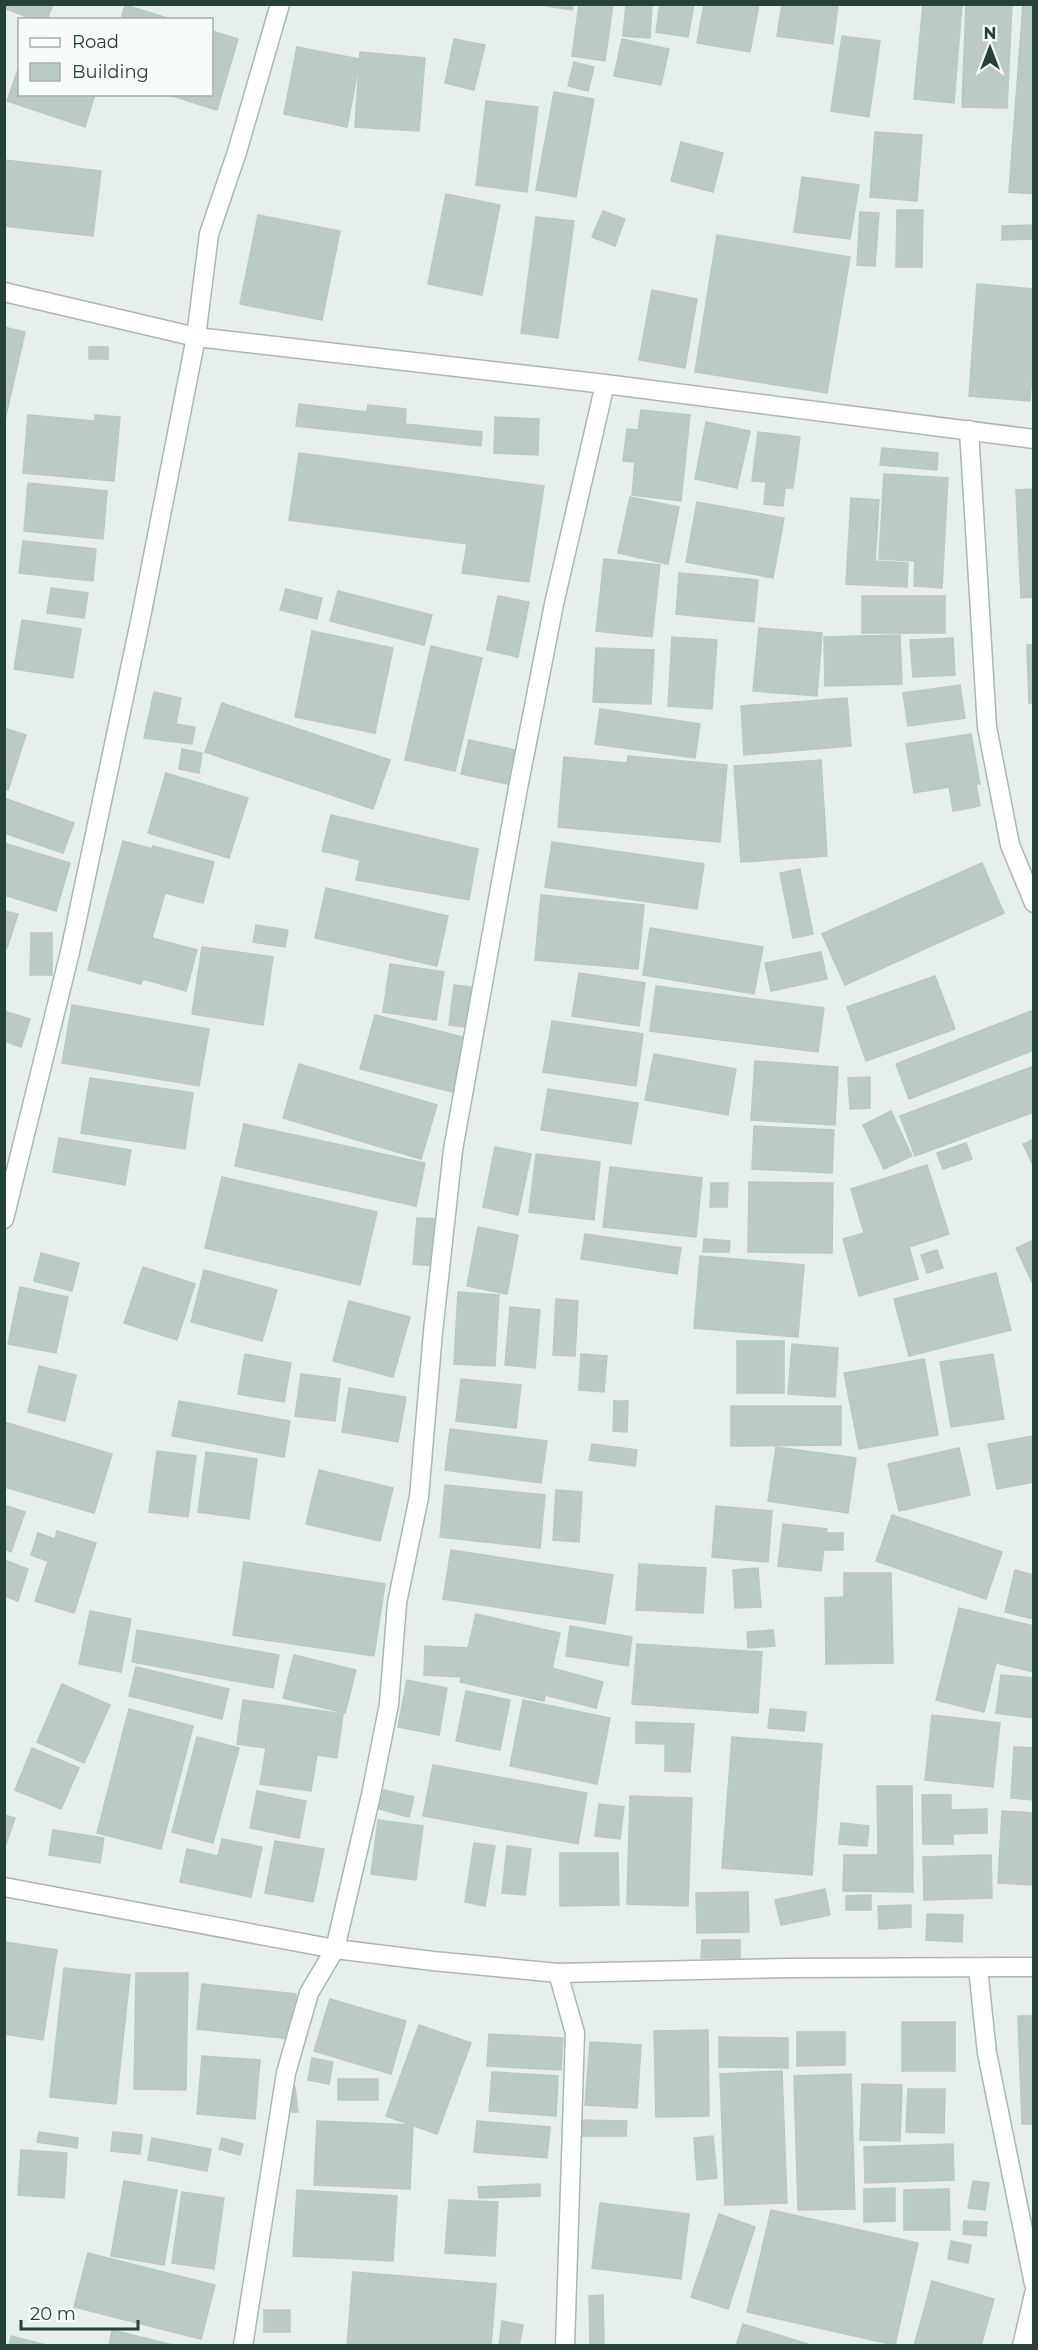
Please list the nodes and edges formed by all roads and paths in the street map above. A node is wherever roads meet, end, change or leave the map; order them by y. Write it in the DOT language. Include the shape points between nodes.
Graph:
graph roads {
  1 [pos="280,4"];
  2 [pos="4,292"];
  3 [pos="196,337"];
  4 [pos="605,384"];
  5 [pos="969,430"];
  6 [pos="1034,439"];
  7 [pos="1034,903"];
  8 [pos="4,1219"];
  9 [pos="4,1887"];
  10 [pos="335,1949"];
  11 [pos="1034,1967"];
  12 [pos="978,1968"];
  13 [pos="558,1972"];
  14 [pos="1034,2284"];
  15 [pos="1034,2294"];
  16 [pos="243,2346"];
  17 [pos="565,2346"];
  18 [pos="1022,2346"];
  1 -- 3 [label="street" via="209,234"];
  2 -- 3 [label="street"];
  3 -- 4 [label="street"];
  3 -- 8 [label="street" via="70,952"];
  4 -- 5 [label="street"];
  4 -- 10 [label="street" via="554,604 453,1150 419,1497 397,1603 389,1704"];
  5 -- 6 [label="street"];
  5 -- 7 [label="street" via="987,727 1010,845"];
  9 -- 10 [label="street"];
  10 -- 13 [label="street"];
  10 -- 16 [label="street" via="309,1993 286,2073"];
  11 -- 12 [label="street"];
  12 -- 13 [label="street"];
  12 -- 14 [label="street" via="987,2053"];
  13 -- 17 [label="street" via="575,2032"];
  15 -- 18 [label="street"];
}
